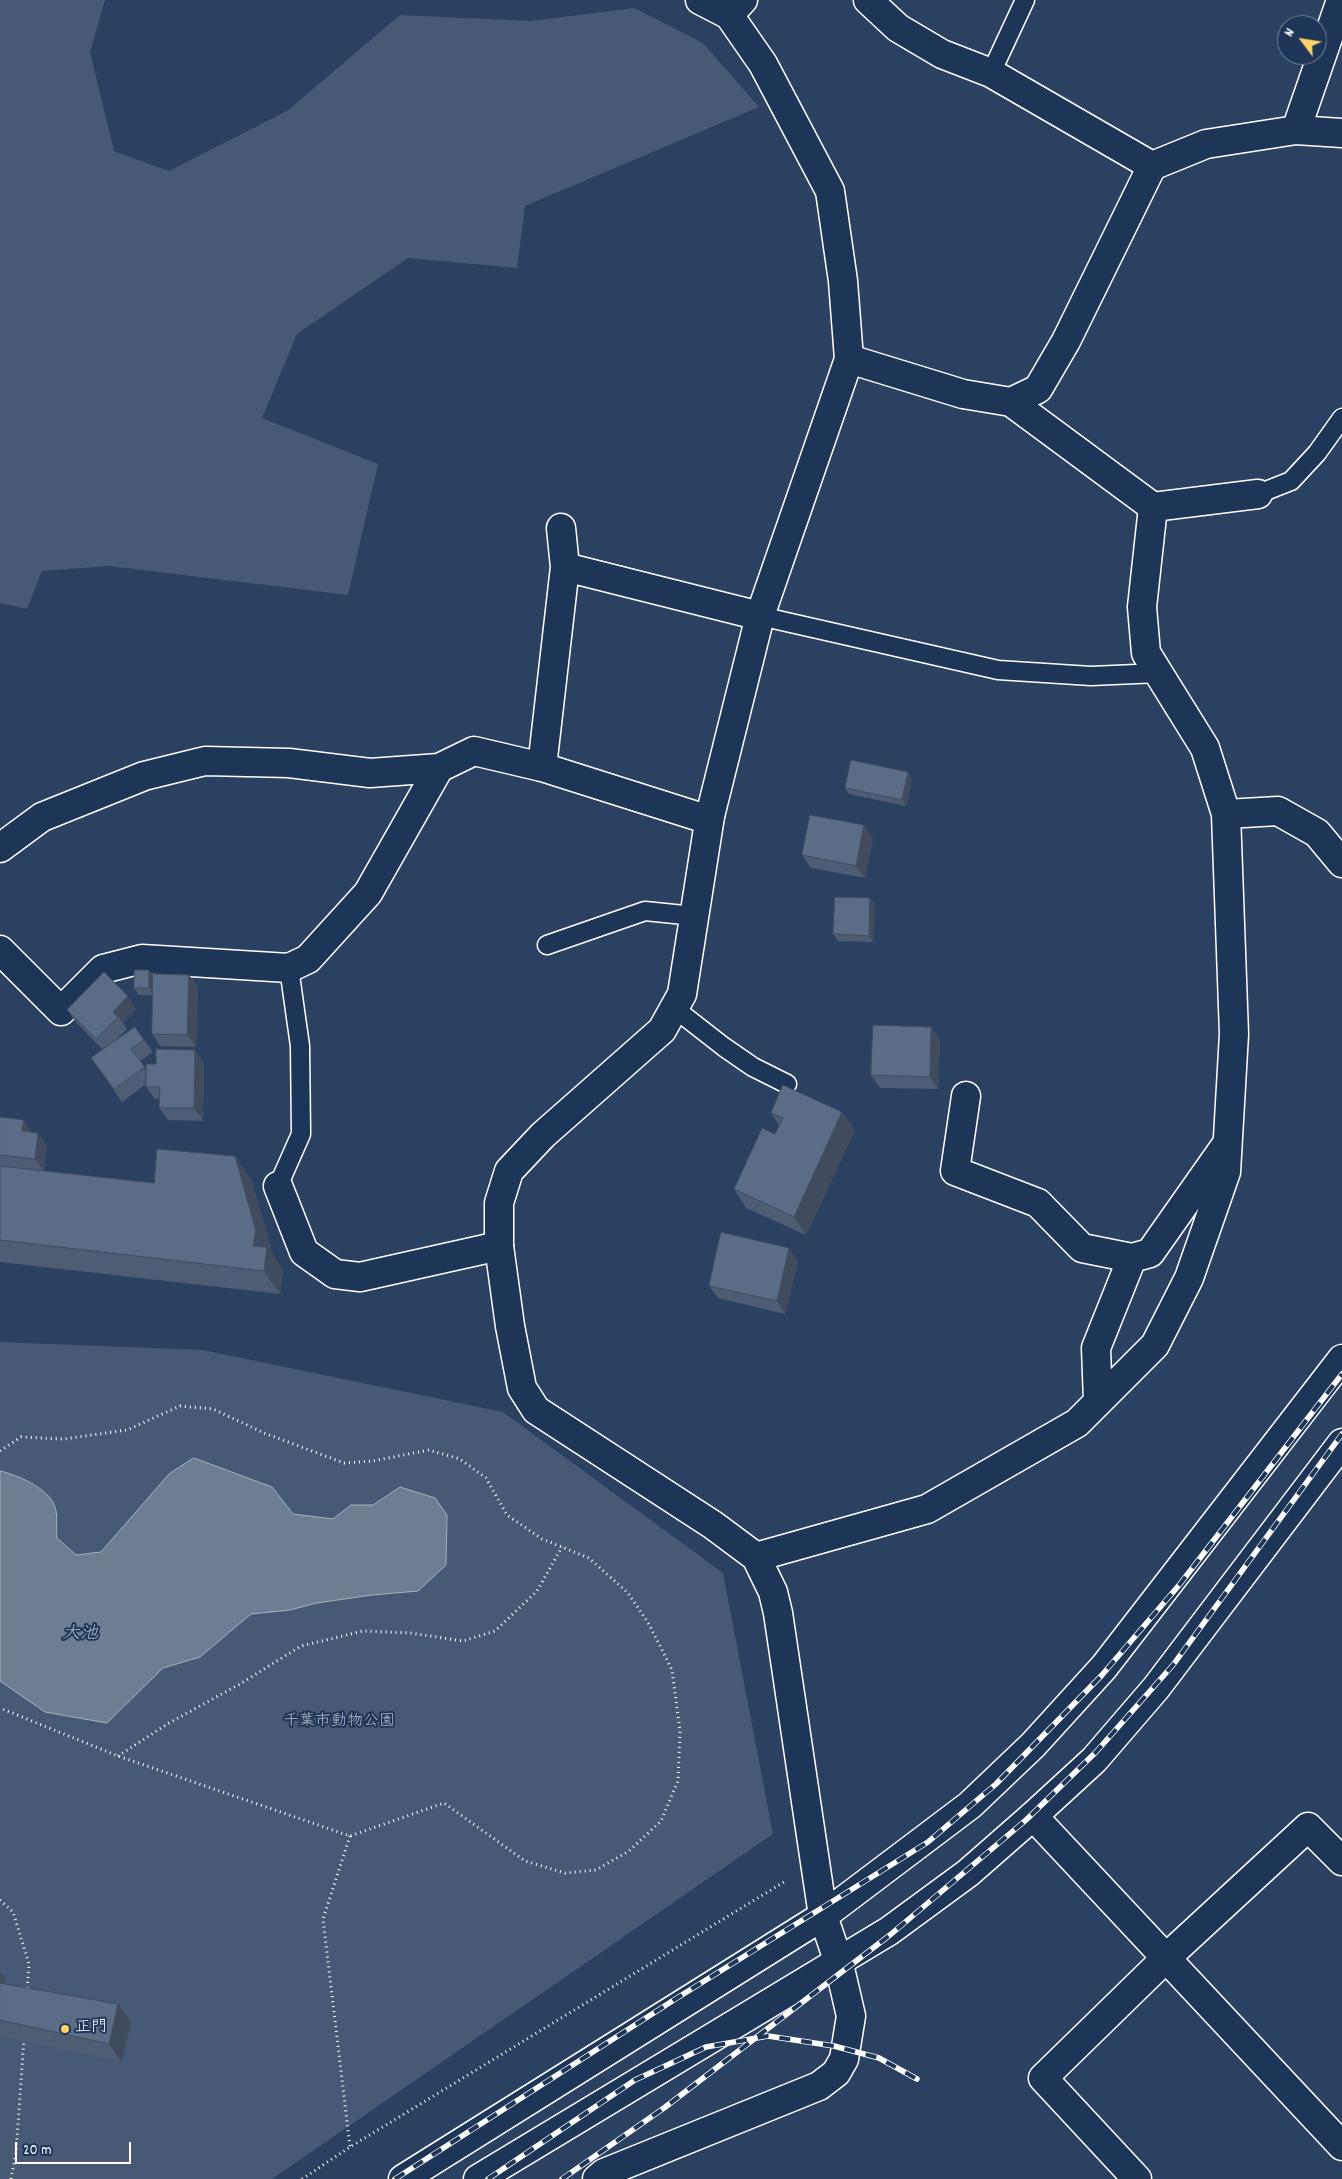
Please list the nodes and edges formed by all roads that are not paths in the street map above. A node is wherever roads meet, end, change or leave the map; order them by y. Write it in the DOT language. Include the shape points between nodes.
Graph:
graph roads {
  1 [pos="700,0"];
  2 [pos="868,0"];
  3 [pos="1025,0"];
  4 [pos="1341,0"];
  5 [pos="736,7"];
  6 [pos="992,73"];
  7 [pos="1296,130"];
  8 [pos="1342,133"];
  9 [pos="1152,166"];
  10 [pos="849,359"];
  11 [pos="1011,402"];
  12 [pos="1342,418"];
  13 [pos="1258,494"];
  14 [pos="1153,507"];
  15 [pos="561,528"];
  16 [pos="565,567"];
  17 [pos="760,616"];
  18 [pos="1159,673"];
  19 [pos="542,767"];
  20 [pos="439,768"];
  21 [pos="1226,814"];
  22 [pos="710,816"];
  23 [pos="0,848"];
  24 [pos="1342,863"];
  25 [pos="694,916"];
  26 [pos="547,945"];
  27 [pos="0,950"];
  28 [pos="289,968"];
  29 [pos="674,1008"];
  30 [pos="787,1084"];
  31 [pos="966,1096"];
  32 [pos="1228,1141"];
  33 [pos="278,1186"];
  34 [pos="499,1246"];
  35 [pos="1132,1258"];
  36 [pos="1342,1359"];
  37 [pos="1098,1401"];
  38 [pos="1342,1443"];
  39 [pos="756,1557"];
  40 [pos="1034,1816"];
  41 [pos="1342,1861"];
  42 [pos="823,1916"];
  43 [pos="1166,1958"];
  44 [pos="838,1960"];
  45 [pos="1342,2146"];
  46 [pos="403,2179"];
  47 [pos="478,2179"];
  48 [pos="597,2179"];
  49 [pos="1137,2179"];
  1 -- 5 [label="street"];
  2 -- 6 [label="street" via="898,28 942,54"];
  3 -- 6 [label="lane"];
  4 -- 7 [label="street"];
  5 -- 10 [label="street" via="830,191 843,281"];
  6 -- 9 [label="street"];
  7 -- 8 [label="street"];
  7 -- 9 [label="street" via="1206,144"];
  9 -- 11 [label="street" via="1062,349 1038,389"];
  10 -- 11 [label="street" via="963,394"];
  10 -- 17 [label="street"];
  11 -- 14 [label="street"];
  12 -- 13 [label="lane" via="1292,482"];
  13 -- 14 [label="street"];
  14 -- 18 [label="street" via="1142,607 1146,652"];
  15 -- 16 [label="street"];
  16 -- 17 [label="street"];
  16 -- 19 [label="street"];
  17 -- 18 [label="lane" via="998,670 1091,676"];
  17 -- 22 [label="street"];
  18 -- 21 [label="street" via="1205,748"];
  19 -- 20 [label="street" via="474,751"];
  19 -- 22 [label="street" via="704,818"];
  20 -- 23 [label="street" via="370,773 289,763 205,760 144,776 42,817"];
  20 -- 28 [label="street" via="368,893 308,959"];
  21 -- 24 [label="street" via="1278,810 1318,833"];
  21 -- 32 [label="street" via="1234,1034"];
  22 -- 25 [label="street"];
  25 -- 26 [label="lane" via="645,911"];
  25 -- 29 [label="street" via="682,994"];
  27 -- 28 [label="street" via="61,1011 103,969 142,959"];
  28 -- 33 [label="lane" via="300,1046 301,1134"];
  29 -- 30 [label="lane" via="753,1067"];
  29 -- 34 [label="street" via="662,1030 543,1135 509,1171 499,1203"];
  31 -- 35 [label="street" via="955,1171 1038,1202 1082,1248"];
  32 -- 35 [label="street" via="1150,1253"];
  32 -- 37 [label="street" via="1226,1172 1189,1278 1155,1345"];
  33 -- 34 [label="street" via="304,1252 335,1274 360,1277"];
  34 -- 39 [label="street" via="522,1388 536,1410"];
  35 -- 37 [label="street" via="1096,1348"];
  36 -- 42 [label="street" via="1104,1667 1033,1745 970,1805"];
  37 -- 39 [label="street" via="1077,1423 927,1509"];
  38 -- 40 [label="street" via="1156,1688 1094,1760"];
  39 -- 42 [label="street" via="774,1592 778,1613"];
  40 -- 43 [label="street"];
  40 -- 44 [label="street" via="968,1873 889,1931"];
  41 -- 43 [label="street" via="1308,1827"];
  42 -- 44 [label="street"];
  42 -- 46 [label="street"];
  43 -- 45 [label="street"];
  43 -- 49 [label="street" via="1043,2078"];
  44 -- 47 [label="street"];
  44 -- 48 [label="street" via="851,2016 844,2059 836,2073 819,2086 604,2173"];
}
